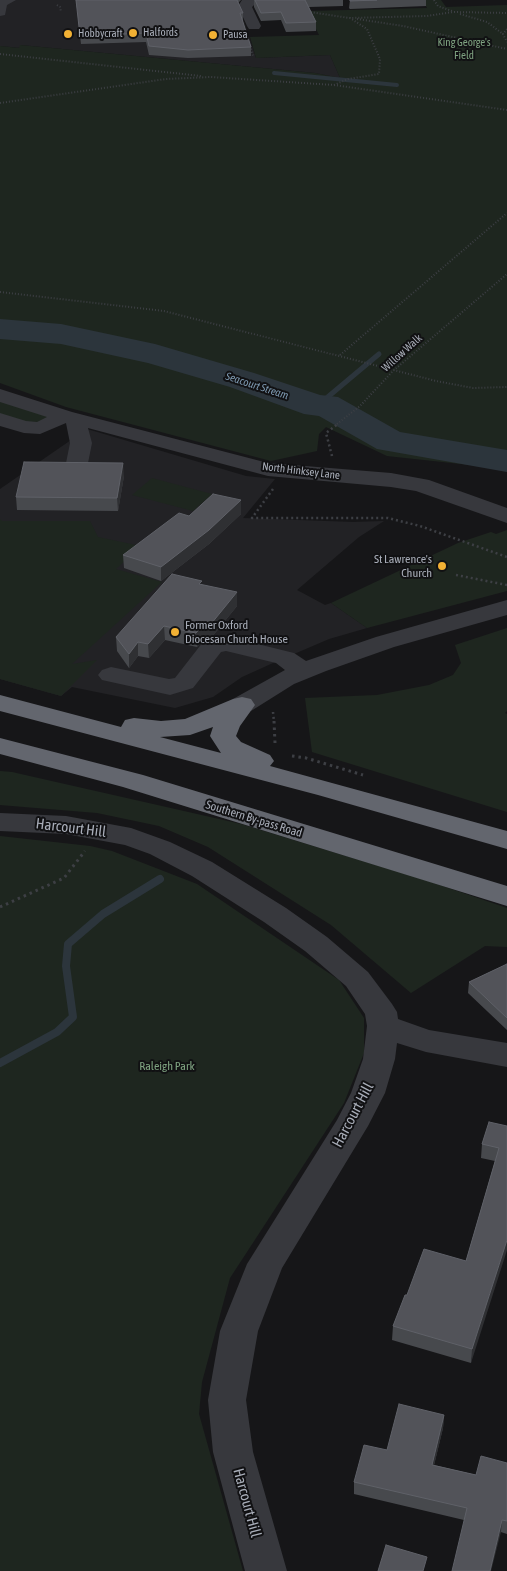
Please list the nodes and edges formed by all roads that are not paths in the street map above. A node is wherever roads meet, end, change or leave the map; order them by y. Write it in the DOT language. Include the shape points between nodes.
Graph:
graph roads {
  1 [pos="10,0"];
  2 [pos="249,0"];
  3 [pos="0,12"];
  4 [pos="270,20"];
  5 [pos="0,395"];
  6 [pos="70,418"];
  7 [pos="0,419"];
  8 [pos="76,468"];
  9 [pos="507,516"];
  10 [pos="507,607"];
  11 [pos="304,672"];
  12 [pos="111,674"];
  13 [pos="0,703"];
  14 [pos="242,705"];
  15 [pos="43,714"];
  16 [pos="0,746"];
  17 [pos="0,761"];
  18 [pos="133,781"];
  19 [pos="328,789"];
  20 [pos="0,822"];
  21 [pos="507,840"];
  22 [pos="507,896"];
  23 [pos="383,1026"];
  24 [pos="507,1055"];
  25 [pos="266,1571"];
  1 -- 3 [label="street" via="2,3"];
  2 -- 4 [label="street" via="245,6 253,24"];
  5 -- 6 [label="street, North Hinksey Lane"];
  6 -- 7 [label="street" via="40,428 24,427"];
  6 -- 8 [label="street" via="81,443"];
  6 -- 9 [label="street, North Hinksey Lane" via="285,472 391,480 420,486"];
  10 -- 11 [label="street" via="384,642"];
  11 -- 12 [label="street" via="284,658 225,643 212,647 184,683 170,687"];
  11 -- 14 [label="street" via="285,679"];
  13 -- 15 [label="highway"];
  14 -- 15 [label="highway" via="190,727 161,729"];
  14 -- 19 [label="highway" via="227,724 223,736 231,748"];
  15 -- 19 [label="highway"];
  16 -- 18 [label="highway, Southern By-pass Road"];
  17 -- 18 [label="highway" via="17,761"];
  18 -- 22 [label="highway, Southern By-pass Road"];
  19 -- 21 [label="highway"];
  20 -- 23 [label="street, Harcourt Hill" via="100,830 160,848 202,869 316,944 357,979 380,1012"];
  23 -- 24 [label="street" via="426,1041"];
  23 -- 25 [label="street, Harcourt Hill" via="379,1059 368,1093 265,1264 239,1331 227,1400 233,1452"];
}
